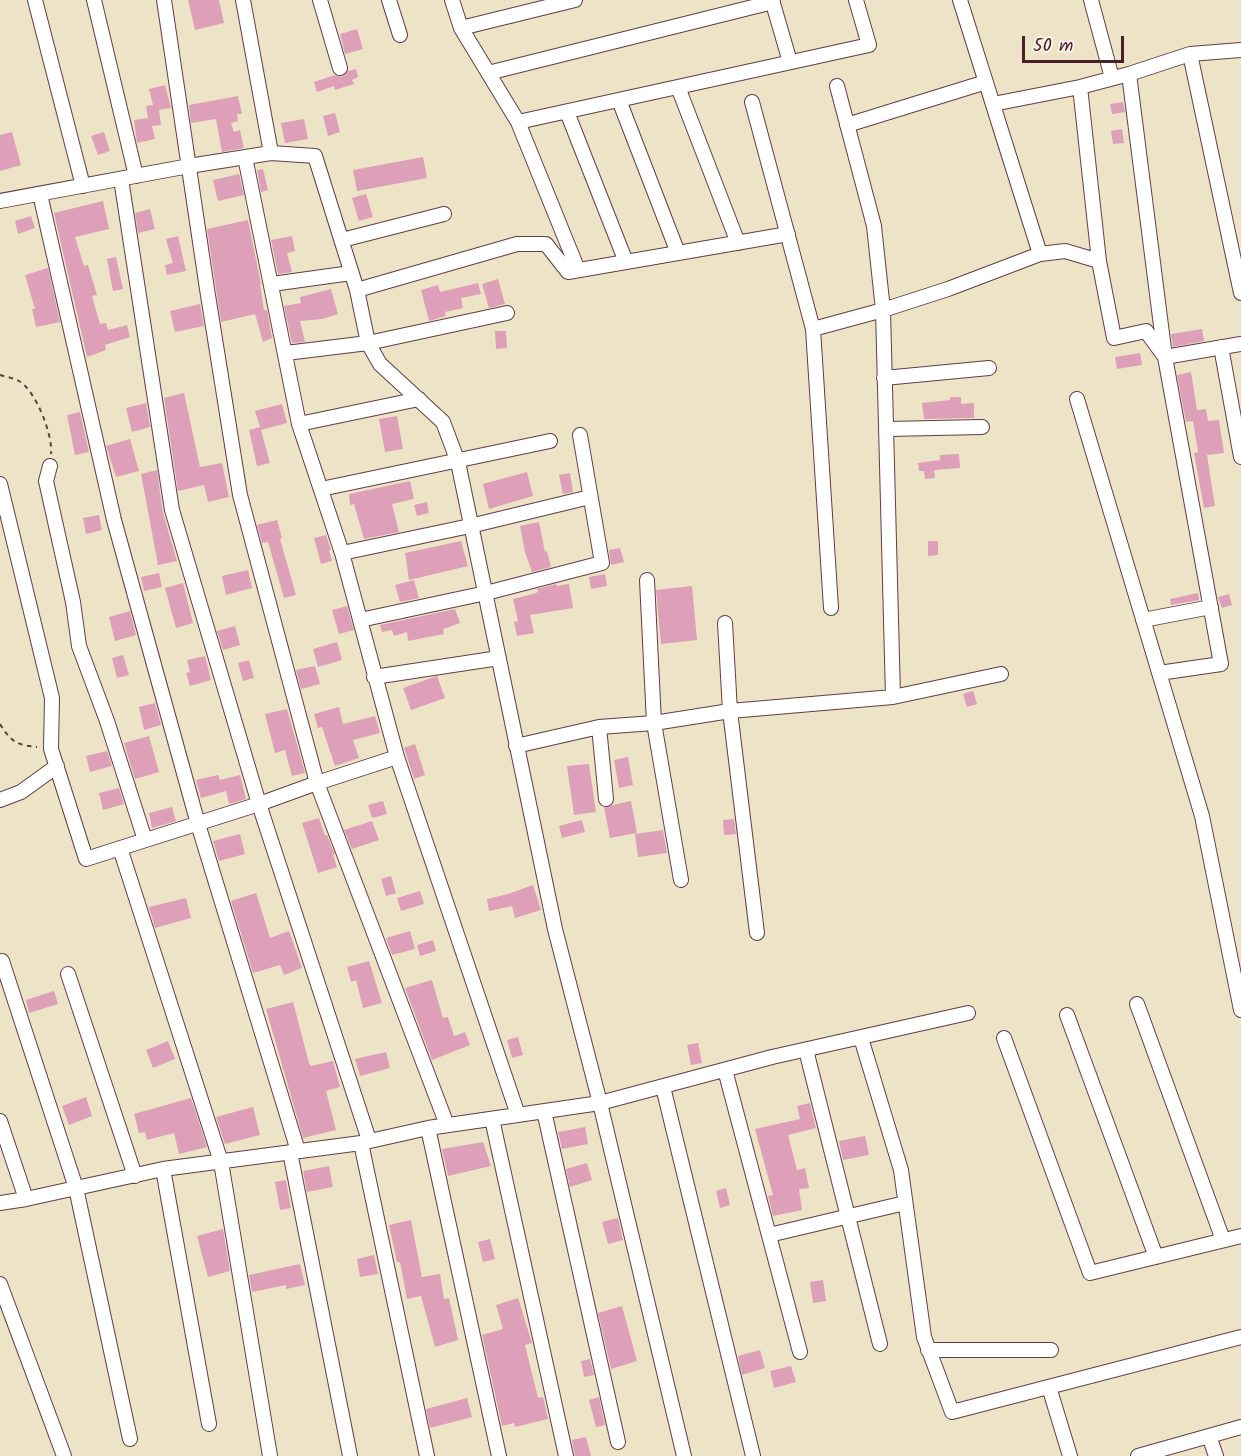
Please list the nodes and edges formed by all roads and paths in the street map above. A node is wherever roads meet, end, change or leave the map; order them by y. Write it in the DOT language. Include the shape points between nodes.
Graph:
graph roads {
  1 [pos="35,0"];
  2 [pos="94,0"];
  3 [pos="164,0"];
  4 [pos="243,0"];
  5 [pos="320,0"];
  6 [pos="389,0"];
  7 [pos="452,0"];
  8 [pos="575,0"];
  9 [pos="856,0"];
  10 [pos="960,0"];
  11 [pos="1091,0"];
  12 [pos="773,1"];
  13 [pos="460,28"];
  14 [pos="400,35"];
  15 [pos="1241,50"];
  16 [pos="1190,54"];
  17 [pos="790,62"];
  18 [pos="340,68"];
  19 [pos="488,73"];
  20 [pos="1129,74"];
  21 [pos="1112,78"];
  22 [pos="986,82"];
  23 [pos="837,86"];
  24 [pos="678,87"];
  25 [pos="1080,87"];
  26 [pos="619,100"];
  27 [pos="752,102"];
  28 [pos="993,104"];
  29 [pos="567,111"];
  30 [pos="518,122"];
  31 [pos="847,125"];
  32 [pos="271,153"];
  33 [pos="245,157"];
  34 [pos="189,166"];
  35 [pos="136,176"];
  36 [pos="121,179"];
  37 [pos="83,186"];
  38 [pos="40,194"];
  39 [pos="0,201"];
  40 [pos="444,214"];
  41 [pos="788,234"];
  42 [pos="342,240"];
  43 [pos="738,243"];
  44 [pos="678,253"];
  45 [pos="1040,254"];
  46 [pos="1099,261"];
  47 [pos="626,262"];
  48 [pos="578,270"];
  49 [pos="351,273"];
  50 [pos="272,284"];
  51 [pos="357,290"];
  52 [pos="1241,293"];
  53 [pos="883,310"];
  54 [pos="507,313"];
  55 [pos="813,329"];
  56 [pos="368,343"];
  57 [pos="1241,344"];
  58 [pos="1221,347"];
  59 [pos="286,353"];
  60 [pos="1166,357"];
  61 [pos="989,368"];
  62 [pos="0,375"];
  63 [pos="884,378"];
  64 [pos="419,399"];
  65 [pos="1077,399"];
  66 [pos="299,424"];
  67 [pos="982,427"];
  68 [pos="888,429"];
  69 [pos="580,435"];
  70 [pos="550,441"];
  71 [pos="1241,457"];
  72 [pos="458,462"];
  73 [pos="50,466"];
  74 [pos="0,484"];
  75 [pos="321,489"];
  76 [pos="590,497"];
  77 [pos="470,526"];
  78 [pos="342,553"];
  79 [pos="646,580"];
  80 [pos="486,593"];
  81 [pos="1210,607"];
  82 [pos="831,608"];
  83 [pos="360,620"];
  84 [pos="1143,620"];
  85 [pos="724,623"];
  86 [pos="499,658"];
  87 [pos="1159,673"];
  88 [pos="1001,674"];
  89 [pos="374,677"];
  90 [pos="893,698"];
  91 [pos="730,711"];
  92 [pos="654,723"];
  93 [pos="0,724"];
  94 [pos="599,727"];
  95 [pos="516,746"];
  96 [pos="51,749"];
  97 [pos="397,757"];
  98 [pos="57,766"];
  99 [pos="317,783"];
  100 [pos="606,799"];
  101 [pos="0,800"];
  102 [pos="259,804"];
  103 [pos="198,824"];
  104 [pos="145,840"];
  105 [pos="120,848"];
  106 [pos="681,880"];
  107 [pos="757,933"];
  108 [pos="2,960"];
  109 [pos="68,974"];
  110 [pos="1137,1004"];
  111 [pos="1241,1010"];
  112 [pos="968,1013"];
  113 [pos="1067,1016"];
  114 [pos="861,1038"];
  115 [pos="1004,1038"];
  116 [pos="806,1050"];
  117 [pos="725,1070"];
  118 [pos="663,1087"];
  119 [pos="600,1103"];
  120 [pos="544,1111"];
  121 [pos="518,1115"];
  122 [pos="492,1119"];
  123 [pos="0,1120"];
  124 [pos="447,1125"];
  125 [pos="428,1128"];
  126 [pos="365,1142"];
  127 [pos="294,1152"];
  128 [pos="221,1162"];
  129 [pos="163,1169"];
  130 [pos="135,1176"];
  131 [pos="76,1188"];
  132 [pos="26,1199"];
  133 [pos="0,1203"];
  134 [pos="905,1203"];
  135 [pos="848,1216"];
  136 [pos="769,1235"];
  137 [pos="1241,1236"];
  138 [pos="1223,1240"];
  139 [pos="1156,1257"];
  140 [pos="0,1284"];
  141 [pos="1241,1337"];
  142 [pos="880,1344"];
  143 [pos="928,1350"];
  144 [pos="1051,1350"];
  145 [pos="800,1352"];
  146 [pos="1049,1387"];
  147 [pos="209,1424"];
  148 [pos="1241,1428"];
  149 [pos="1209,1436"];
  150 [pos="130,1439"];
  151 [pos="618,1442"];
  152 [pos="64,1456"];
  153 [pos="270,1456"];
  154 [pos="350,1456"];
  155 [pos="427,1456"];
  156 [pos="499,1456"];
  157 [pos="566,1456"];
  158 [pos="684,1456"];
  159 [pos="753,1456"];
  160 [pos="1070,1456"];
  161 [pos="1141,1456"];
  162 [pos="1216,1456"];
  1 -- 37 [label="street"];
  2 -- 35 [label="street"];
  3 -- 34 [label="street"];
  4 -- 32 [label="street"];
  5 -- 18 [label="street"];
  6 -- 14 [label="street"];
  7 -- 13 [label="street"];
  8 -- 13 [label="street"];
  9 -- 17 [label="street" via="869,45"];
  10 -- 22 [label="street"];
  11 -- 21 [label="street"];
  12 -- 17 [label="street"];
  12 -- 19 [label="street"];
  13 -- 19 [label="street"];
  15 -- 16 [label="street"];
  16 -- 20 [label="street"];
  16 -- 52 [label="street"];
  17 -- 24 [label="street"];
  19 -- 30 [label="street"];
  20 -- 21 [label="street"];
  20 -- 60 [label="street"];
  21 -- 25 [label="street"];
  22 -- 28 [label="street"];
  22 -- 31 [label="street"];
  23 -- 31 [label="street"];
  24 -- 26 [label="street"];
  24 -- 43 [label="street"];
  25 -- 28 [label="street"];
  25 -- 46 [label="street"];
  26 -- 29 [label="street"];
  26 -- 44 [label="street"];
  27 -- 41 [label="street"];
  28 -- 45 [label="street"];
  29 -- 30 [label="street"];
  29 -- 47 [label="street"];
  30 -- 48 [label="street"];
  31 -- 53 [label="street" via="874,226"];
  32 -- 33 [label="street"];
  32 -- 42 [label="street" via="315,156"];
  33 -- 34 [label="street"];
  33 -- 50 [label="street"];
  34 -- 35 [label="street"];
  34 -- 99 [label="street" via="240,495"];
  35 -- 36 [label="street"];
  36 -- 37 [label="street"];
  36 -- 102 [label="street" via="172,510"];
  37 -- 38 [label="street"];
  38 -- 39 [label="street"];
  38 -- 103 [label="street" via="114,520"];
  40 -- 42 [label="street"];
  41 -- 43 [label="street"];
  41 -- 55 [label="street"];
  42 -- 49 [label="street"];
  43 -- 44 [label="street"];
  44 -- 47 [label="street"];
  45 -- 46 [label="street" via="1065,250"];
  45 -- 53 [label="street"];
  46 -- 60 [label="street" via="1114,338 1146,331"];
  47 -- 48 [label="street"];
  48 -- 51 [label="street" via="568,272 546,244 517,244"];
  49 -- 50 [label="street"];
  49 -- 51 [label="street"];
  50 -- 59 [label="street"];
  51 -- 56 [label="street"];
  53 -- 55 [label="street"];
  53 -- 63 [label="street"];
  54 -- 56 [label="street"];
  55 -- 82 [label="street"];
  56 -- 59 [label="street"];
  56 -- 64 [label="street" via="380,364"];
  57 -- 58 [label="street"];
  58 -- 60 [label="street"];
  58 -- 71 [label="street"];
  59 -- 66 [label="street"];
  60 -- 81 [label="street"];
  61 -- 63 [label="street"];
  62 -- 73 [label="path" via="18,380 34,399 52,443"];
  63 -- 68 [label="street"];
  64 -- 66 [label="street"];
  64 -- 72 [label="street" via="443,422"];
  65 -- 84 [label="street"];
  66 -- 75 [label="street"];
  67 -- 68 [label="street"];
  68 -- 90 [label="street"];
  69 -- 76 [label="street"];
  70 -- 72 [label="street"];
  72 -- 75 [label="street"];
  72 -- 77 [label="street"];
  73 -- 104 [label="street" via="46,481 79,646"];
  74 -- 96 [label="street" via="52,698"];
  75 -- 78 [label="street"];
  76 -- 77 [label="street"];
  76 -- 80 [label="street" via="602,563"];
  77 -- 78 [label="street"];
  77 -- 80 [label="street"];
  78 -- 83 [label="street"];
  79 -- 92 [label="street"];
  80 -- 83 [label="street"];
  80 -- 86 [label="street"];
  81 -- 84 [label="street"];
  81 -- 87 [label="street" via="1221,664"];
  83 -- 89 [label="street"];
  84 -- 87 [label="street"];
  85 -- 91 [label="street"];
  86 -- 89 [label="street"];
  86 -- 95 [label="street"];
  87 -- 111 [label="street" via="1202,816"];
  88 -- 90 [label="street"];
  89 -- 97 [label="street"];
  90 -- 91 [label="street"];
  91 -- 92 [label="street"];
  91 -- 107 [label="street"];
  92 -- 94 [label="street"];
  92 -- 106 [label="street"];
  93 -- 96 [label="path" via="18,745"];
  94 -- 95 [label="street"];
  94 -- 100 [label="street"];
  95 -- 119 [label="street" via="555,929"];
  96 -- 98 [label="street"];
  97 -- 99 [label="street"];
  97 -- 121 [label="street"];
  98 -- 101 [label="street" via="21,792"];
  98 -- 105 [label="street" via="86,859"];
  99 -- 102 [label="street"];
  99 -- 124 [label="street"];
  102 -- 103 [label="street"];
  102 -- 126 [label="street"];
  103 -- 104 [label="street"];
  103 -- 127 [label="street"];
  104 -- 105 [label="street"];
  105 -- 128 [label="street"];
  108 -- 131 [label="street"];
  109 -- 130 [label="street"];
  110 -- 138 [label="street"];
  112 -- 114 [label="street"];
  113 -- 139 [label="street"];
  114 -- 116 [label="street"];
  114 -- 134 [label="street" via="900,1170"];
  115 -- 139 [label="street" via="1090,1273"];
  116 -- 117 [label="street"];
  116 -- 135 [label="street"];
  117 -- 118 [label="street"];
  117 -- 136 [label="street"];
  118 -- 119 [label="street"];
  118 -- 159 [label="street"];
  119 -- 120 [label="street"];
  119 -- 158 [label="street"];
  120 -- 121 [label="street"];
  120 -- 151 [label="street"];
  121 -- 122 [label="street"];
  122 -- 124 [label="street"];
  122 -- 157 [label="street"];
  123 -- 132 [label="street"];
  124 -- 125 [label="street"];
  125 -- 126 [label="street"];
  125 -- 156 [label="street"];
  126 -- 127 [label="street"];
  126 -- 155 [label="street"];
  127 -- 128 [label="street"];
  127 -- 154 [label="street"];
  128 -- 129 [label="street"];
  128 -- 153 [label="street"];
  129 -- 130 [label="street"];
  129 -- 147 [label="street"];
  130 -- 131 [label="street"];
  131 -- 132 [label="street"];
  131 -- 150 [label="street"];
  132 -- 133 [label="street"];
  134 -- 135 [label="street"];
  134 -- 143 [label="street"];
  135 -- 136 [label="street"];
  135 -- 142 [label="street"];
  136 -- 145 [label="street"];
  137 -- 138 [label="street"];
  138 -- 139 [label="street"];
  140 -- 152 [label="street"];
  141 -- 146 [label="street"];
  143 -- 144 [label="street"];
  143 -- 146 [label="street" via="951,1412"];
  146 -- 160 [label="street"];
  148 -- 149 [label="street"];
  149 -- 161 [label="street"];
  149 -- 162 [label="street"];
}
